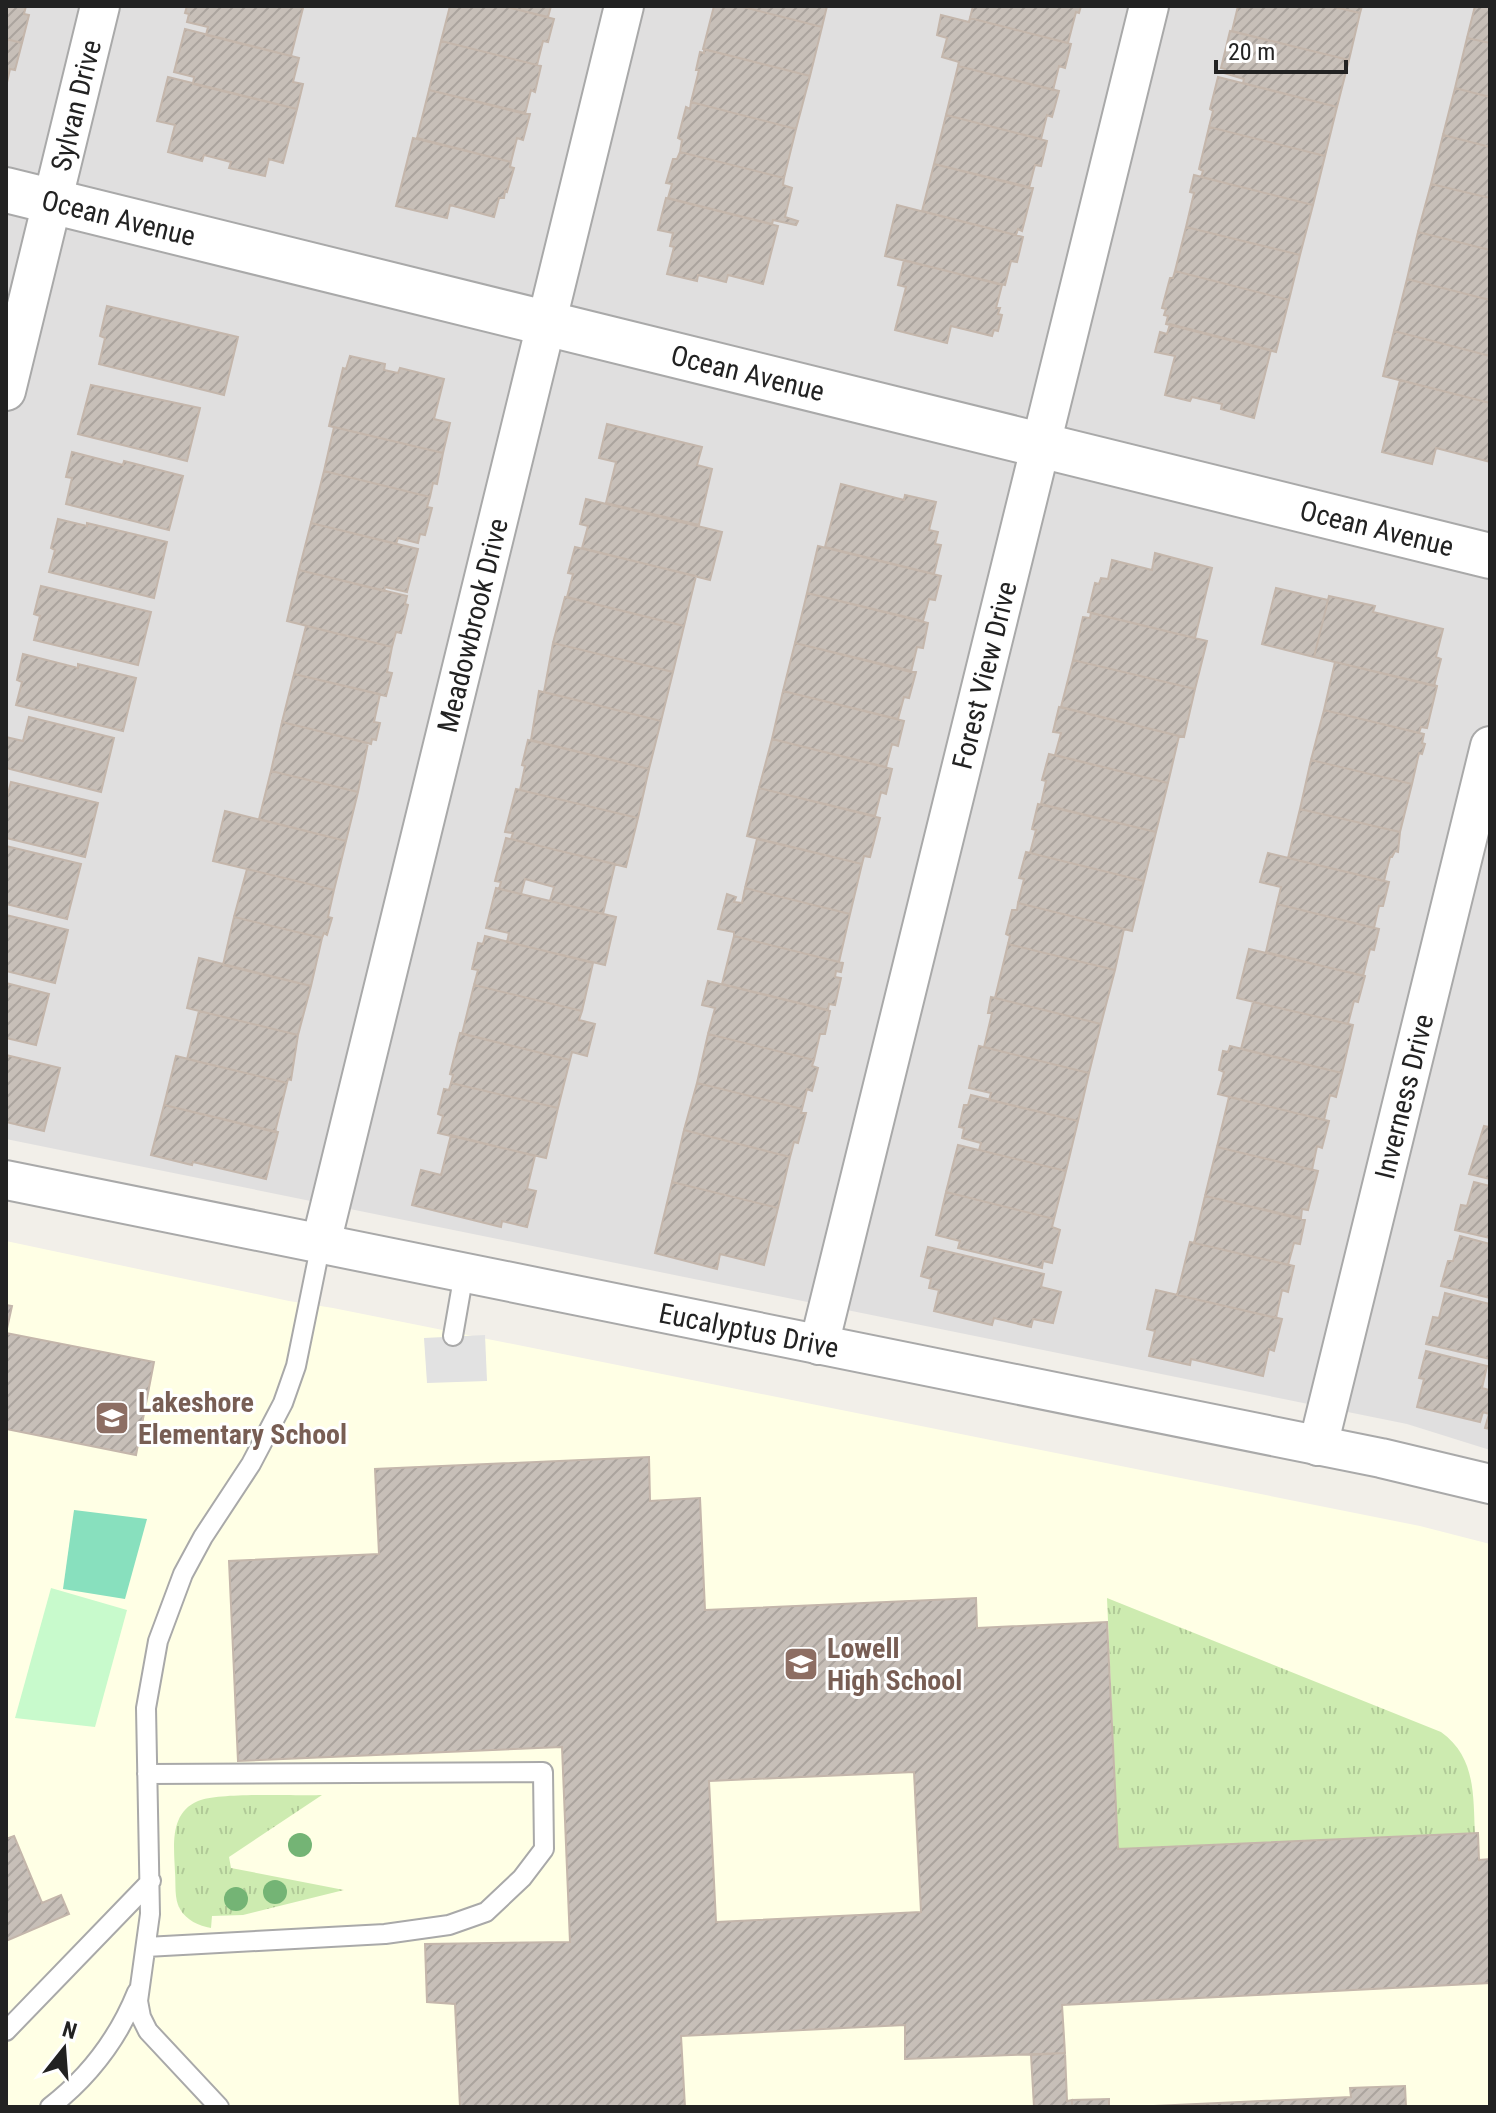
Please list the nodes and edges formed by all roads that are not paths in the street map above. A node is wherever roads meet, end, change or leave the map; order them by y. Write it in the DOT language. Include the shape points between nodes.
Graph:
graph roads {
  1 [pos="100,6"];
  2 [pos="624,6"];
  3 [pos="1149,6"];
  4 [pos="6,190"];
  5 [pos="52,202"];
  6 [pos="546,323"];
  7 [pos="6,391"];
  8 [pos="1041,445"];
  9 [pos="1490,556"];
  10 [pos="1490,746"];
  11 [pos="6,1180"];
  12 [pos="321,1243"];
  13 [pos="464,1273"];
  14 [pos="453,1336"];
  15 [pos="819,1345"];
  16 [pos="1318,1446"];
  17 [pos="1490,1484"];
  18 [pos="147,1774"];
  19 [pos="151,1881"];
  20 [pos="146,1947"];
  21 [pos="139,1986"];
  22 [pos="6,2031"];
  23 [pos="50,2107"];
  24 [pos="219,2107"];
  1 -- 5 [label="street, Sylvan Drive"];
  2 -- 6 [label="street, Meadowbrook Drive"];
  3 -- 8 [label="street, Forest View Drive"];
  4 -- 5 [label="street, Ocean Avenue"];
  5 -- 6 [label="street, Ocean Avenue"];
  5 -- 7 [label="street, Sylvan Drive"];
  6 -- 8 [label="street, Ocean Avenue"];
  6 -- 12 [label="street, Meadowbrook Drive"];
  8 -- 9 [label="street, Ocean Avenue"];
  8 -- 15 [label="street, Forest View Drive"];
  10 -- 16 [label="street, Inverness Drive"];
  11 -- 12 [label="street, Eucalyptus Drive"];
  12 -- 13 [label="street, Eucalyptus Drive"];
  12 -- 18 [label="lane" via="296,1366 283,1403 183,1574 158,1641 146,1708"];
  13 -- 14 [label="lane"];
  13 -- 15 [label="street, Eucalyptus Drive"];
  15 -- 16 [label="street, Eucalyptus Drive"];
  16 -- 17 [label="street, Eucalyptus Drive"];
  18 -- 19 [label="lane"];
  18 -- 20 [label="lane" via="543,1772 544,1849 486,1912 449,1925 385,1934"];
  19 -- 20 [label="lane"];
  19 -- 22 [label="lane"];
  20 -- 21 [label="lane"];
  21 -- 23 [label="lane" via="99,2061"];
  21 -- 24 [label="lane" via="141,2017 148,2031"];
}
